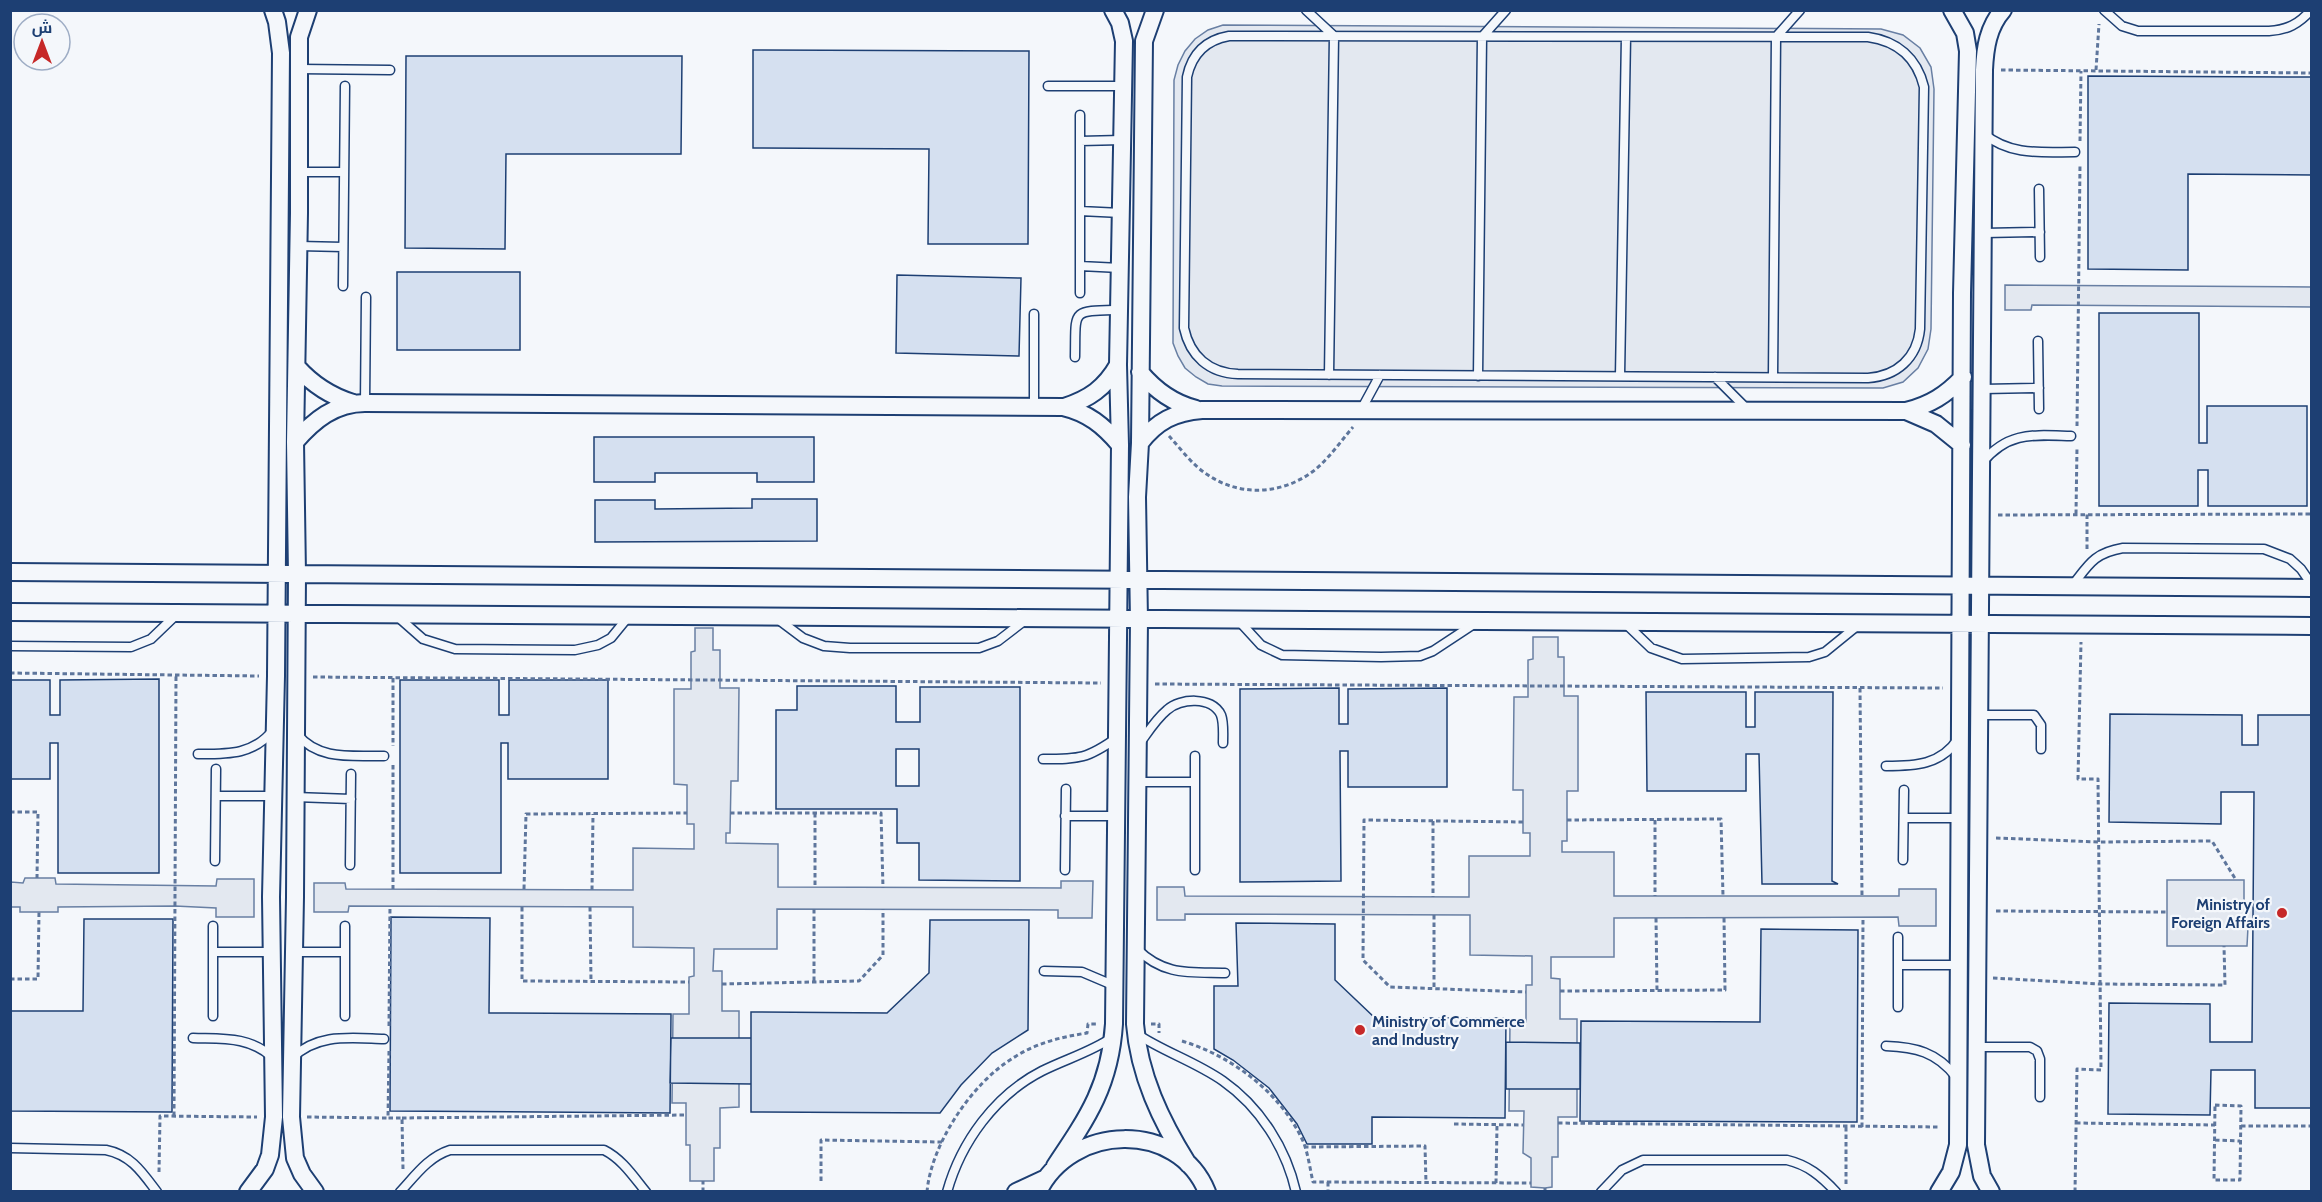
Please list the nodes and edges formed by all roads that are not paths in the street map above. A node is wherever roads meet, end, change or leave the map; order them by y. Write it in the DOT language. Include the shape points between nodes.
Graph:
graph roads {
  1 [pos="273,10"];
  2 [pos="308,10"];
  3 [pos="1113,10"];
  4 [pos="1155,10"];
  5 [pos="1306,10"];
  6 [pos="1506,10"];
  7 [pos="1800,10"];
  8 [pos="1952,10"];
  9 [pos="2003,10"];
  10 [pos="2104,10"];
  11 [pos="2311,10"];
  12 [pos="1334,36"];
  13 [pos="1482,37"];
  14 [pos="1626,37"];
  15 [pos="1776,37"];
  16 [pos="299,69"];
  17 [pos="390,70"];
  18 [pos="345,86"];
  19 [pos="1048,86"];
  20 [pos="1123,86"];
  21 [pos="1080,115"];
  22 [pos="1984,134"];
  23 [pos="1122,140"];
  24 [pos="1080,141"];
  25 [pos="2077,153"];
  26 [pos="300,172"];
  27 [pos="344,172"];
  28 [pos="2040,189"];
  29 [pos="1080,211"];
  30 [pos="1121,213"];
  31 [pos="1984,232"];
  32 [pos="2040,232"];
  33 [pos="299,246"];
  34 [pos="343,247"];
  35 [pos="2040,257"];
  36 [pos="1080,266"];
  37 [pos="1120,268"];
  38 [pos="343,286"];
  39 [pos="1080,293"];
  40 [pos="366,297"];
  41 [pos="1119,310"];
  42 [pos="1034,314"];
  43 [pos="2038,341"];
  44 [pos="1075,357"];
  45 [pos="1118,365"];
  46 [pos="297,367"];
  47 [pos="1140,372"];
  48 [pos="1329,375"];
  49 [pos="1380,375"];
  50 [pos="1478,376"];
  51 [pos="1620,376"];
  52 [pos="1963,376"];
  53 [pos="1715,377"];
  54 [pos="1773,377"];
  55 [pos="2039,388"];
  56 [pos="1983,389"];
  57 [pos="359,403"];
  58 [pos="1034,407"];
  59 [pos="1063,407"];
  60 [pos="2039,409"];
  61 [pos="1202,410"];
  62 [pos="1364,410"];
  63 [pos="1906,411"];
  64 [pos="1750,412"];
  65 [pos="2074,434"];
  66 [pos="295,442"];
  67 [pos="1140,443"];
  68 [pos="1120,445"];
  69 [pos="1962,445"];
  70 [pos="1982,463"];
  71 [pos="10,572"];
  72 [pos="276,574"];
  73 [pos="297,574"];
  74 [pos="1119,580"];
  75 [pos="1138,580"];
  76 [pos="1961,586"];
  77 [pos="1980,586"];
  78 [pos="2072,586"];
  79 [pos="2312,587"];
  80 [pos="10,612"];
  81 [pos="177,613"];
  82 [pos="276,614"];
  83 [pos="297,614"];
  84 [pos="395,615"];
  85 [pos="629,616"];
  86 [pos="777,618"];
  87 [pos="1026,620"];
  88 [pos="1118,620"];
  89 [pos="1139,620"];
  90 [pos="1239,621"];
  91 [pos="1477,622"];
  92 [pos="1625,622"];
  93 [pos="1860,623"];
  94 [pos="1961,624"];
  95 [pos="1980,624"];
  96 [pos="2312,626"];
  97 [pos="10,646"];
  98 [pos="1979,715"];
  99 [pos="275,727"];
  100 [pos="295,732"];
  101 [pos="1960,736"];
  102 [pos="1118,737"];
  103 [pos="1223,743"];
  104 [pos="1138,746"];
  105 [pos="2041,749"];
  106 [pos="198,753"];
  107 [pos="384,756"];
  108 [pos="1195,756"];
  109 [pos="1043,759"];
  110 [pos="1886,766"];
  111 [pos="216,769"];
  112 [pos="351,774"];
  113 [pos="1137,782"];
  114 [pos="1195,782"];
  115 [pos="1066,789"];
  116 [pos="1904,790"];
  117 [pos="216,795"];
  118 [pos="273,796"];
  119 [pos="295,797"];
  120 [pos="351,799"];
  121 [pos="1065,816"];
  122 [pos="1117,816"];
  123 [pos="1904,818"];
  124 [pos="1960,818"];
  125 [pos="1903,860"];
  126 [pos="215,861"];
  127 [pos="350,865"];
  128 [pos="1065,870"];
  129 [pos="1195,870"];
  130 [pos="213,926"];
  131 [pos="345,926"];
  132 [pos="1898,937"];
  133 [pos="1136,947"];
  134 [pos="213,952"];
  135 [pos="272,952"];
  136 [pos="294,952"];
  137 [pos="345,952"];
  138 [pos="1898,965"];
  139 [pos="1959,965"];
  140 [pos="1044,971"];
  141 [pos="1225,973"];
  142 [pos="1114,986"];
  143 [pos="1898,1007"];
  144 [pos="213,1016"];
  145 [pos="345,1016"];
  146 [pos="1136,1034"];
  147 [pos="1113,1036"];
  148 [pos="193,1038"];
  149 [pos="384,1039"];
  150 [pos="1886,1046"];
  151 [pos="1978,1047"];
  152 [pos="273,1058"];
  153 [pos="292,1059"];
  154 [pos="1959,1080"];
  155 [pos="2040,1097"];
  156 [pos="282,1117"];
  157 [pos="10,1148"];
  158 [pos="1188,1164"];
  159 [pos="1046,1179"];
  160 [pos="1206,1188"];
  161 [pos="157,1191"];
  162 [pos="248,1191"];
  163 [pos="315,1191"];
  164 [pos="400,1191"];
  165 [pos="646,1191"];
  166 [pos="947,1191"];
  167 [pos="1016,1191"];
  168 [pos="1221,1191"];
  169 [pos="1296,1191"];
  170 [pos="1600,1191"];
  171 [pos="1836,1191"];
  172 [pos="1939,1191"];
  173 [pos="1991,1191"];
  1 -- 72 [label="street" via="281,53"];
  2 -- 16 [label="street" via="300,37"];
  3 -- 20 [label="street" via="1124,41"];
  4 -- 47 [label="street" via="1144,41"];
  5 -- 12 [label="lane"];
  6 -- 13 [label="lane"];
  7 -- 15 [label="lane"];
  8 -- 52 [label="street" via="1965,33 1968,51"];
  9 -- 22 [label="street" via="1985,50"];
  10 -- 11 [label="lane" via="2122,26 2138,31 2279,31 2297,24"];
  12 -- 13 [label="lane"];
  12 -- 48 [label="lane"];
  12 -- 48 [label="lane" via="1220,37 1198,51 1187,77 1184,328 1191,349 1206,366 1227,374"];
  13 -- 14 [label="lane"];
  13 -- 50 [label="lane"];
  14 -- 15 [label="lane"];
  14 -- 51 [label="lane"];
  15 -- 54 [label="lane"];
  15 -- 54 [label="lane" via="1868,38 1889,42 1916,64 1924,87 1920,329 1916,349 1903,365 1878,377"];
  16 -- 17 [label="lane"];
  16 -- 26 [label="street"];
  18 -- 27 [label="lane"];
  19 -- 20 [label="lane"];
  20 -- 23 [label="street"];
  21 -- 24 [label="lane"];
  22 -- 25 [label="lane" via="2019,151"];
  22 -- 31 [label="street"];
  23 -- 24 [label="lane"];
  23 -- 30 [label="street"];
  24 -- 29 [label="lane"];
  26 -- 27 [label="lane"];
  26 -- 33 [label="street"];
  27 -- 34 [label="lane"];
  28 -- 32 [label="lane"];
  29 -- 30 [label="lane"];
  29 -- 36 [label="lane"];
  30 -- 37 [label="street"];
  31 -- 32 [label="lane"];
  31 -- 56 [label="street"];
  32 -- 35 [label="lane"];
  33 -- 34 [label="lane"];
  33 -- 46 [label="street"];
  34 -- 38 [label="lane"];
  36 -- 37 [label="lane"];
  36 -- 39 [label="lane"];
  37 -- 41 [label="street"];
  40 -- 57 [label="lane"];
  41 -- 44 [label="lane" via="1086,311 1079,315"];
  41 -- 45 [label="street"];
  42 -- 58 [label="lane"];
  43 -- 55 [label="lane"];
  45 -- 59 [label="street" via="1096,393"];
  45 -- 68 [label="street"];
  46 -- 57 [label="street" via="328,394"];
  46 -- 66 [label="street"];
  47 -- 61 [label="street" via="1174,401"];
  47 -- 67 [label="street"];
  48 -- 49 [label="lane"];
  49 -- 50 [label="lane"];
  49 -- 62 [label="lane"];
  50 -- 51 [label="lane"];
  51 -- 53 [label="lane"];
  52 -- 63 [label="street" via="1938,400"];
  52 -- 69 [label="street"];
  53 -- 54 [label="lane"];
  53 -- 64 [label="lane"];
  55 -- 56 [label="lane"];
  55 -- 60 [label="lane"];
  56 -- 70 [label="street"];
  57 -- 58 [label="street"];
  57 -- 66 [label="street" via="340,407 315,420"];
  58 -- 59 [label="street"];
  59 -- 68 [label="street" via="1095,419"];
  61 -- 62 [label="street"];
  61 -- 67 [label="street" via="1178,413 1157,424"];
  62 -- 64 [label="street"];
  63 -- 64 [label="street"];
  63 -- 69 [label="street" via="1936,424"];
  65 -- 70 [label="lane" via="2015,438 1995,448"];
  66 -- 73 [label="street"];
  67 -- 75 [label="street"];
  68 -- 74 [label="street"];
  69 -- 76 [label="street"];
  70 -- 77 [label="street"];
  71 -- 72 [label="street"];
  72 -- 73 [label="street"];
  72 -- 82 [label="street"];
  73 -- 74 [label="street"];
  73 -- 83 [label="street"];
  74 -- 75 [label="street"];
  74 -- 88 [label="street"];
  75 -- 76 [label="street"];
  75 -- 89 [label="street"];
  76 -- 77 [label="street"];
  76 -- 94 [label="street"];
  77 -- 78 [label="street"];
  77 -- 95 [label="street"];
  78 -- 79 [label="street"];
  78 -- 79 [label="lane" via="2093,558 2123,548 2264,549 2290,559"];
  80 -- 81 [label="street"];
  81 -- 82 [label="street"];
  81 -- 97 [label="lane" via="151,639 131,647"];
  82 -- 83 [label="street"];
  82 -- 99 [label="street"];
  83 -- 84 [label="street"];
  83 -- 100 [label="street"];
  84 -- 85 [label="street"];
  84 -- 85 [label="lane" via="423,639 455,649 575,650 611,638"];
  85 -- 86 [label="street"];
  86 -- 87 [label="street"];
  86 -- 87 [label="lane" via="803,638 824,646 850,648 980,648 998,641"];
  87 -- 88 [label="street"];
  88 -- 89 [label="street"];
  88 -- 102 [label="street"];
  89 -- 90 [label="street"];
  89 -- 104 [label="street"];
  90 -- 91 [label="street"];
  90 -- 91 [label="lane" via="1261,645 1282,655 1381,657 1420,656"];
  91 -- 92 [label="street"];
  92 -- 93 [label="street"];
  92 -- 93 [label="lane" via="1651,648 1682,659 1809,657 1825,652"];
  93 -- 94 [label="street"];
  94 -- 95 [label="street"];
  94 -- 101 [label="street"];
  95 -- 96 [label="street"];
  95 -- 98 [label="street"];
  98 -- 105 [label="lane" via="2034,715 2041,725"];
  98 -- 151 [label="street"];
  99 -- 106 [label="lane" via="250,749"];
  99 -- 118 [label="street"];
  100 -- 107 [label="lane" via="311,748 331,755"];
  100 -- 119 [label="street"];
  101 -- 110 [label="lane" via="1931,762"];
  101 -- 124 [label="street"];
  102 -- 109 [label="lane" via="1082,758"];
  102 -- 122 [label="street"];
  103 -- 104 [label="lane" via="1220,712 1207,702 1193,702 1165,711"];
  104 -- 113 [label="street"];
  108 -- 114 [label="lane"];
  111 -- 117 [label="lane"];
  112 -- 120 [label="lane"];
  113 -- 114 [label="lane"];
  113 -- 133 [label="street"];
  114 -- 129 [label="lane"];
  115 -- 121 [label="lane"];
  116 -- 123 [label="lane"];
  117 -- 118 [label="lane"];
  117 -- 126 [label="lane"];
  118 -- 135 [label="street"];
  119 -- 120 [label="lane"];
  119 -- 136 [label="street"];
  120 -- 127 [label="lane"];
  121 -- 122 [label="lane"];
  121 -- 128 [label="lane"];
  122 -- 142 [label="street"];
  123 -- 124 [label="lane"];
  123 -- 125 [label="lane"];
  124 -- 139 [label="street"];
  130 -- 134 [label="lane"];
  131 -- 137 [label="lane"];
  132 -- 138 [label="lane"];
  133 -- 141 [label="lane" via="1153,962 1175,972"];
  133 -- 146 [label="street"];
  134 -- 135 [label="lane"];
  134 -- 144 [label="lane"];
  135 -- 152 [label="street"];
  136 -- 137 [label="lane"];
  136 -- 153 [label="street"];
  137 -- 145 [label="lane"];
  138 -- 139 [label="lane"];
  138 -- 143 [label="lane"];
  139 -- 154 [label="street"];
  140 -- 142 [label="lane" via="1082,972"];
  142 -- 147 [label="street"];
  146 -- 158 [label="street" via="1149,1089"];
  146 -- 169 [label="lane" via="1223,1081 1252,1106 1275,1137"];
  147 -- 159 [label="street" via="1102,1089"];
  147 -- 166 [label="lane" via="1085,1054 1042,1071 996,1105 963,1152"];
  148 -- 152 [label="lane" via="246,1041"];
  149 -- 153 [label="lane" via="330,1038 309,1045"];
  150 -- 154 [label="lane" via="1925,1052 1944,1063"];
  151 -- 155 [label="lane" via="2034,1048 2040,1059"];
  151 -- 173 [label="street" via="1976,1145 1982,1176"];
  152 -- 156 [label="street"];
  153 -- 156 [label="street"];
  154 -- 172 [label="street" via="1956,1159"];
  156 -- 162 [label="street" via="265,1169"];
  156 -- 163 [label="street" via="302,1174"];
  157 -- 161 [label="lane" via="119,1153 130,1159"];
  158 -- 159 [label="street" via="1168,1149 1121,1138 1097,1141 1074,1151"];
  158 -- 160 [label="street"];
  159 -- 167 [label="street"];
  160 -- 168 [label="street"];
  164 -- 165 [label="lane" via="426,1164 450,1150 604,1150 614,1155"];
  170 -- 171 [label="lane" via="1632,1164 1655,1159 1787,1160 1813,1170"];
}
